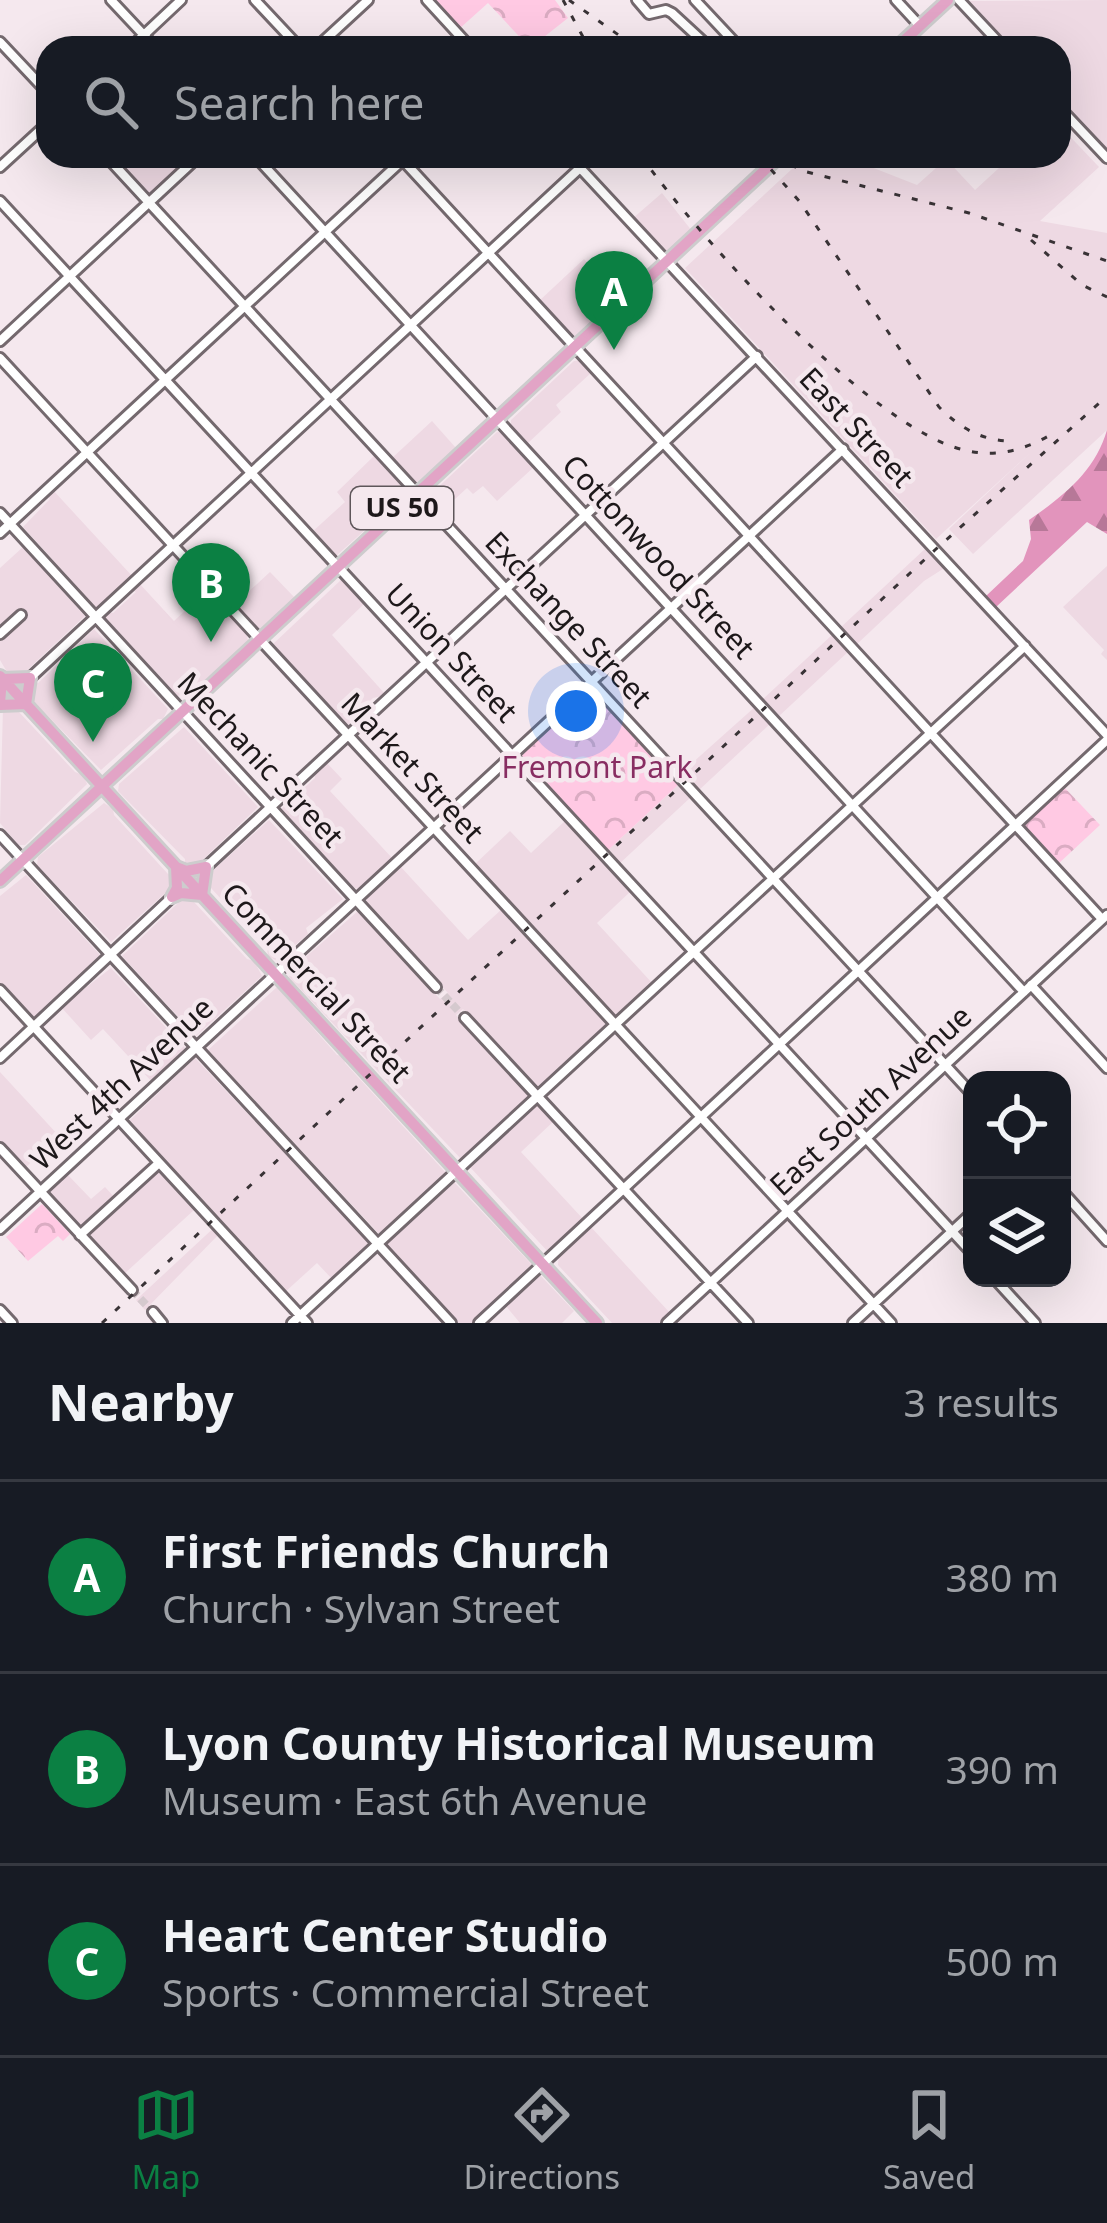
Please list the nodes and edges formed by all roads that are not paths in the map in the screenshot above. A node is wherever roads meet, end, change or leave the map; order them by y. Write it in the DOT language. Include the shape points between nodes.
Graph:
graph roads {
  1 [pos="111,0"];
  2 [pos="181,0"];
  3 [pos="255,0"];
  4 [pos="368,0"];
  5 [pos="427,0"];
  6 [pos="637,0"];
  7 [pos="695,0"];
  8 [pos="896,0"];
  9 [pos="948,0"];
  10 [pos="959,0"];
  11 [pos="920,26"];
  12 [pos="144,35"];
  13 [pos="288,36"];
  14 [pos="329,36"];
  15 [pos="460,36"];
  16 [pos="697,36"];
  17 [pos="729,36"];
  18 [pos="909,36"];
  19 [pos="993,36"];
  20 [pos="0,42"];
  21 [pos="36,80"];
  22 [pos="1071,120"];
  23 [pos="36,134"];
  24 [pos="1107,158"];
  25 [pos="0,167"];
  26 [pos="117,168"];
  27 [pos="186,168"];
  28 [pos="266,168"];
  29 [pos="392,168"];
  30 [pos="413,168"];
  31 [pos="580,168"];
  32 [pos="767,168"];
  33 [pos="0,202"];
  34 [pos="149,203"];
  35 [pos="325,232"];
  36 [pos="489,253"];
  37 [pos="668,260"];
  38 [pos="69,277"];
  39 [pos="245,306"];
  40 [pos="411,325"];
  41 [pos="0,341"];
  42 [pos="576,346"];
  43 [pos="757,356"];
  44 [pos="0,358"];
  45 [pos="165,380"];
  46 [pos="332,399"];
  47 [pos="498,418"];
  48 [pos="664,442"];
  49 [pos="843,449"];
  50 [pos="87,453"];
  51 [pos="251,473"];
  52 [pos="418,493"];
  53 [pos="0,513"];
  54 [pos="586,514"];
  55 [pos="10,524"];
  56 [pos="0,533"];
  57 [pos="749,536"];
  58 [pos="173,546"];
  59 [pos="338,567"];
  60 [pos="506,589"];
  61 [pos="672,607"];
  62 [pos="21,615"];
  63 [pos="96,616"];
  64 [pos="0,634"];
  65 [pos="260,640"];
  66 [pos="1025,646"];
  67 [pos="427,663"];
  68 [pos="1,678"];
  69 [pos="30,678"];
  70 [pos="592,682"];
  71 [pos="0,704"];
  72 [pos="26,704"];
  73 [pos="183,711"];
  74 [pos="930,733"];
  75 [pos="348,735"];
  76 [pos="1107,738"];
  77 [pos="513,756"];
  78 [pos="102,787"];
  79 [pos="853,805"];
  80 [pos="271,806"];
  81 [pos="1015,825"];
  82 [pos="436,828"];
  83 [pos="0,835"];
  84 [pos="23,860"];
  85 [pos="176,867"];
  86 [pos="206,867"];
  87 [pos="772,879"];
  88 [pos="0,881"];
  89 [pos="202,895"];
  90 [pos="172,897"];
  91 [pos="937,898"];
  92 [pos="356,901"];
  93 [pos="1105,917"];
  94 [pos="694,952"];
  95 [pos="111,955"];
  96 [pos="858,971"];
  97 [pos="276,975"];
  98 [pos="436,987"];
  99 [pos="1027,989"];
  100 [pos="0,990"];
  101 [pos="465,1018"];
  102 [pos="615,1024"];
  103 [pos="34,1026"];
  104 [pos="779,1045"];
  105 [pos="196,1048"];
  106 [pos="0,1058"];
  107 [pos="945,1066"];
  108 [pos="1107,1068"];
  109 [pos="963,1085"];
  110 [pos="538,1096"];
  111 [pos="701,1117"];
  112 [pos="119,1119"];
  113 [pos="865,1139"];
  114 [pos="0,1148"];
  115 [pos="159,1162"];
  116 [pos="457,1171"];
  117 [pos="624,1188"];
  118 [pos="40,1192"];
  119 [pos="1071,1201"];
  120 [pos="788,1211"];
  121 [pos="963,1222"];
  122 [pos="0,1229"];
  123 [pos="952,1232"];
  124 [pos="80,1234"];
  125 [pos="1107,1240"];
  126 [pos="378,1244"];
  127 [pos="963,1244"];
  128 [pos="543,1264"];
  129 [pos="711,1283"];
  130 [pos="1002,1287"];
  131 [pos="132,1290"];
  132 [pos="874,1304"];
  133 [pos="0,1310"];
  134 [pos="152,1312"];
  135 [pos="300,1321"];
  136 [pos="12,1323"];
  137 [pos="162,1323"];
  138 [pos="451,1323"];
  139 [pos="479,1323"];
  140 [pos="597,1323"];
  141 [pos="667,1323"];
  142 [pos="748,1323"];
  143 [pos="853,1323"];
  144 [pos="891,1323"];
  145 [pos="1035,1323"];
  1 -- 12 [label="street"];
  2 -- 12 [label="street"];
  3 -- 13 [label="street"];
  4 -- 14 [label="street"];
  5 -- 15 [label="street"];
  6 -- 16 [label="street" via="649,14 672,13"];
  7 -- 17 [label="street"];
  8 -- 11 [label="street"];
  9 -- 11 [label="main road"];
  10 -- 19 [label="street"];
  11 -- 18 [label="main road"];
  20 -- 21 [label="street"];
  22 -- 24 [label="street"];
  23 -- 25 [label="street"];
  26 -- 34 [label="street, Exchange Street"];
  27 -- 34 [label="street"];
  28 -- 35 [label="street, Cottonwood Street"];
  29 -- 35 [label="street"];
  30 -- 36 [label="street"];
  31 -- 36 [label="street"];
  31 -- 37 [label="street, East Street"];
  32 -- 37 [label="main road, US 50"];
  33 -- 38 [label="street, Union Street"];
  34 -- 38 [label="street"];
  34 -- 39 [label="street, Exchange Street"];
  35 -- 39 [label="street"];
  35 -- 40 [label="street, Cottonwood Street"];
  36 -- 40 [label="street"];
  36 -- 42 [label="street"];
  37 -- 42 [label="main road, US 50"];
  37 -- 43 [label="street, East Street"];
  38 -- 41 [label="street"];
  38 -- 45 [label="street, Union Street"];
  39 -- 45 [label="street"];
  39 -- 46 [label="street, Exchange Street"];
  40 -- 46 [label="street"];
  40 -- 47 [label="street, Cottonwood Street"];
  42 -- 47 [label="main road, US 50"];
  42 -- 48 [label="street"];
  43 -- 48 [label="street"];
  43 -- 49 [label="street, East Street"];
  44 -- 50 [label="street, Market Street"];
  45 -- 50 [label="street"];
  45 -- 51 [label="street, Union Street"];
  46 -- 51 [label="street"];
  46 -- 52 [label="street, Exchange Street"];
  47 -- 52 [label="main road, US 50"];
  47 -- 54 [label="street, Cottonwood Street"];
  48 -- 54 [label="street"];
  48 -- 57 [label="street"];
  49 -- 57 [label="street, West 4th Avenue"];
  49 -- 66 [label="street, East Street"];
  50 -- 55 [label="street"];
  50 -- 58 [label="street, Market Street"];
  51 -- 58 [label="street"];
  51 -- 59 [label="street, Union Street"];
  52 -- 59 [label="main road, US 50"];
  52 -- 60 [label="street, Exchange Street"];
  53 -- 55 [label="street, Mechanic Street"];
  54 -- 60 [label="street"];
  54 -- 61 [label="street, Cottonwood Street"];
  55 -- 56 [label="street"];
  55 -- 63 [label="street, Mechanic Street"];
  57 -- 61 [label="street, West 4th Avenue"];
  57 -- 74 [label="street"];
  58 -- 63 [label="street"];
  58 -- 65 [label="street, Market Street"];
  59 -- 65 [label="main road, US 50"];
  59 -- 67 [label="street, Union Street"];
  60 -- 67 [label="street"];
  60 -- 70 [label="street, Exchange Street"];
  61 -- 70 [label="street, West 4th Avenue"];
  61 -- 79 [label="street, Cottonwood Street"];
  62 -- 64 [label="street"];
  63 -- 69 [label="street"];
  63 -- 73 [label="street, Mechanic Street"];
  65 -- 73 [label="main road, US 50"];
  65 -- 75 [label="street, Market Street"];
  66 -- 74 [label="street"];
  66 -- 76 [label="street, East Street"];
  67 -- 75 [label="street"];
  67 -- 77 [label="street, Union Street"];
  68 -- 69 [label="main road"];
  68 -- 71 [label="main road"];
  68 -- 72 [label="main road, Commercial Street"];
  69 -- 72 [label="main road"];
  70 -- 77 [label="street, West 4th Avenue"];
  70 -- 87 [label="street, Exchange Street"];
  71 -- 72 [label="main road"];
  72 -- 78 [label="main road, Commercial Street"];
  73 -- 78 [label="main road, US 50"];
  73 -- 80 [label="street, Mechanic Street"];
  74 -- 79 [label="street"];
  74 -- 81 [label="street"];
  75 -- 80 [label="street"];
  75 -- 82 [label="street, Market Street"];
  76 -- 81 [label="street"];
  77 -- 82 [label="street, West 4th Avenue"];
  77 -- 94 [label="street, Union Street"];
  78 -- 84 [label="main road, US 50"];
  78 -- 85 [label="main road, Commercial Street"];
  79 -- 87 [label="street"];
  79 -- 91 [label="street, Cottonwood Street"];
  80 -- 86 [label="street"];
  80 -- 92 [label="street, Mechanic Street"];
  81 -- 91 [label="street"];
  81 -- 93 [label="street"];
  82 -- 92 [label="street, West 4th Avenue"];
  82 -- 102 [label="street, Market Street"];
  83 -- 84 [label="street"];
  84 -- 88 [label="main road, US 50"];
  84 -- 95 [label="street"];
  85 -- 86 [label="main road"];
  85 -- 89 [label="main road, Commercial Street"];
  85 -- 90 [label="main road"];
  86 -- 89 [label="main road"];
  87 -- 94 [label="street"];
  87 -- 96 [label="street, Exchange Street"];
  89 -- 90 [label="main road"];
  89 -- 97 [label="main road, Commercial Street"];
  90 -- 95 [label="street"];
  91 -- 96 [label="street"];
  91 -- 99 [label="street, Cottonwood Street"];
  92 -- 97 [label="street, West 4th Avenue"];
  92 -- 98 [label="street, Mechanic Street"];
  93 -- 99 [label="street, East South Avenue"];
  94 -- 102 [label="street"];
  94 -- 104 [label="street, Union Street"];
  95 -- 103 [label="street"];
  95 -- 105 [label="street"];
  96 -- 104 [label="street"];
  96 -- 107 [label="street, Exchange Street"];
  97 -- 105 [label="street, West 4th Avenue"];
  97 -- 116 [label="main road, Commercial Street"];
  99 -- 107 [label="street, East South Avenue"];
  99 -- 108 [label="street, Cottonwood Street"];
  100 -- 103 [label="street"];
  101 -- 110 [label="street"];
  102 -- 110 [label="street"];
  102 -- 111 [label="street, Market Street"];
  103 -- 106 [label="street"];
  103 -- 112 [label="street"];
  104 -- 111 [label="street"];
  104 -- 113 [label="street, Union Street"];
  105 -- 112 [label="street, West 4th Avenue"];
  105 -- 126 [label="street"];
  107 -- 109 [label="street, Exchange Street"];
  107 -- 113 [label="street, East South Avenue"];
  110 -- 116 [label="street"];
  110 -- 117 [label="street"];
  111 -- 117 [label="street"];
  111 -- 120 [label="street, Market Street"];
  112 -- 115 [label="street"];
  112 -- 118 [label="street, West 4th Avenue"];
  113 -- 120 [label="street, East South Avenue"];
  113 -- 123 [label="street, Union Street"];
  114 -- 118 [label="street"];
  115 -- 124 [label="street"];
  115 -- 135 [label="street"];
  116 -- 126 [label="street"];
  116 -- 128 [label="main road, Commercial Street"];
  117 -- 128 [label="street"];
  117 -- 129 [label="street"];
  118 -- 122 [label="street, West 4th Avenue"];
  118 -- 124 [label="street"];
  119 -- 125 [label="street"];
  120 -- 129 [label="street, East South Avenue"];
  120 -- 132 [label="street, Market Street"];
  121 -- 123 [label="street"];
  123 -- 127 [label="street, Union Street"];
  123 -- 132 [label="street"];
  124 -- 131 [label="street"];
  126 -- 135 [label="street"];
  126 -- 138 [label="street"];
  128 -- 139 [label="street"];
  128 -- 140 [label="main road, Commercial Street"];
  129 -- 141 [label="street, East South Avenue"];
  129 -- 142 [label="street"];
  130 -- 145 [label="street"];
  132 -- 143 [label="street"];
  132 -- 144 [label="street, Market Street"];
  133 -- 136 [label="street"];
  134 -- 137 [label="street"];
}
